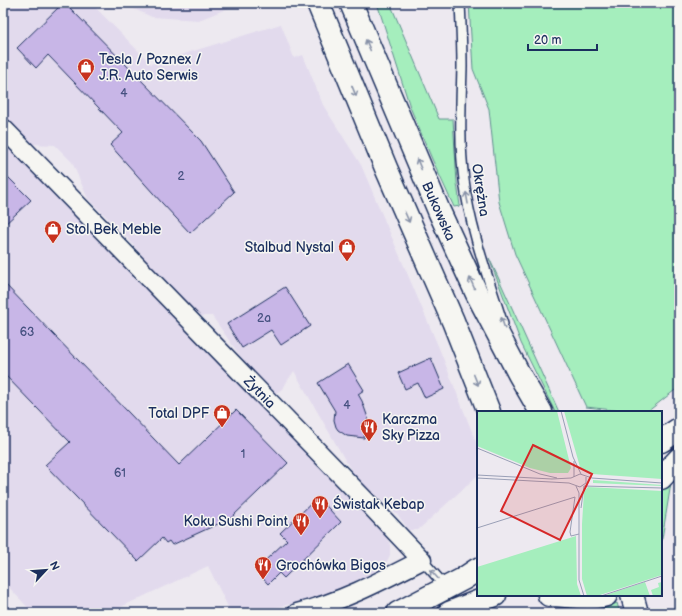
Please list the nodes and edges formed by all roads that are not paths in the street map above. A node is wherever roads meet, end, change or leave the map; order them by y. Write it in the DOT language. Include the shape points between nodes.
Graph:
graph roads {
  1 [pos="318,3"];
  2 [pos="351,3"];
  3 [pos="460,3"];
  4 [pos="3,128"];
  5 [pos="519,374"];
  6 [pos="489,411"];
  7 [pos="540,411"];
  8 [pos="679,429"];
  9 [pos="662,440"];
  10 [pos="679,458"];
  11 [pos="662,477"];
  12 [pos="422,560"];
  13 [pos="477,570"];
  14 [pos="446,588"];
  15 [pos="492,596"];
  16 [pos="550,596"];
  17 [pos="569,596"];
  18 [pos="602,596"];
  19 [pos="632,596"];
  20 [pos="297,613"];
  21 [pos="398,613"];
  22 [pos="449,613"];
  23 [pos="570,613"];
  24 [pos="637,613"];
  1 -- 6 [label="main road, one-way"];
  5 -- 2 [label="main road, Bukowska, one-way" via="477,294 439,211"];
  5 -- 3 [label="lane, Okrężna, one-way" via="477,243 464,180 460,104"];
  4 -- 12 [label="street, Żytnia"];
  5 -- 7 [label="main road, Bukowska"];
  8 -- 9 [label="main road"];
  10 -- 11 [label="main road"];
  14 -- 12 [label="lane, one-way"];
  12 -- 20 [label="street" via="345,597"];
  13 -- 14 [label="main road"];
  14 -- 21 [label="main road"];
  15 -- 22 [label="main road"];
  16 -- 23 [label="main road"];
  17 -- 18 [label="main road" via="590,599"];
  19 -- 24 [label="main road"];
}
